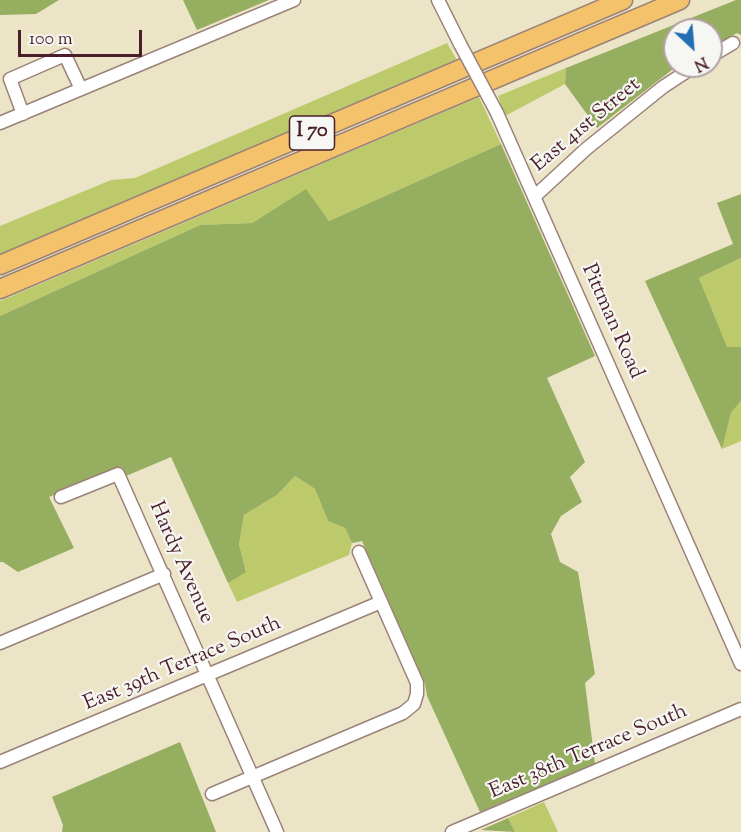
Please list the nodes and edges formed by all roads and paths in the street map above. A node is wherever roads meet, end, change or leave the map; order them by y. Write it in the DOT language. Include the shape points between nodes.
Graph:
graph roads {
  1 [pos="294,0"];
  2 [pos="438,0"];
  3 [pos="623,0"];
  4 [pos="680,0"];
  5 [pos="733,44"];
  6 [pos="723,49"];
  7 [pos="677,78"];
  8 [pos="81,89"];
  9 [pos="23,114"];
  10 [pos="0,123"];
  11 [pos="534,197"];
  12 [pos="0,265"];
  13 [pos="0,289"];
  14 [pos="61,497"];
  15 [pos="358,552"];
  16 [pos="164,574"];
  17 [pos="381,602"];
  18 [pos="0,643"];
  19 [pos="741,664"];
  20 [pos="209,676"];
  21 [pos="741,709"];
  22 [pos="0,762"];
  23 [pos="253,778"];
  24 [pos="212,794"];
  25 [pos="276,832"];
  26 [pos="452,832"];
  1 -- 8 [label="street"];
  2 -- 11 [label="street, Pittman Road, bridge" via="497,113"];
  3 -- 12 [label="highway, I 70"];
  4 -- 13 [label="highway, I 70"];
  5 -- 6 [label="street"];
  7 -- 11 [label="street, East 41st Street" via="586,149"];
  8 -- 9 [label="street"];
  8 -- 9 [label="street" via="65,55 10,79"];
  9 -- 10 [label="street"];
  11 -- 19 [label="street, Pittman Road"];
  14 -- 16 [label="street, Hardy Avenue" via="118,474"];
  15 -- 17 [label="street"];
  16 -- 18 [label="street"];
  16 -- 20 [label="street, Hardy Avenue"];
  17 -- 20 [label="street, East 39th Terrace South"];
  17 -- 23 [label="street" via="417,683 414,704 403,713"];
  20 -- 22 [label="street, East 39th Terrace South"];
  20 -- 23 [label="street, Hardy Avenue"];
  21 -- 26 [label="street, East 38th Terrace South"];
  23 -- 24 [label="street"];
  23 -- 25 [label="street, Hardy Avenue"];
}
